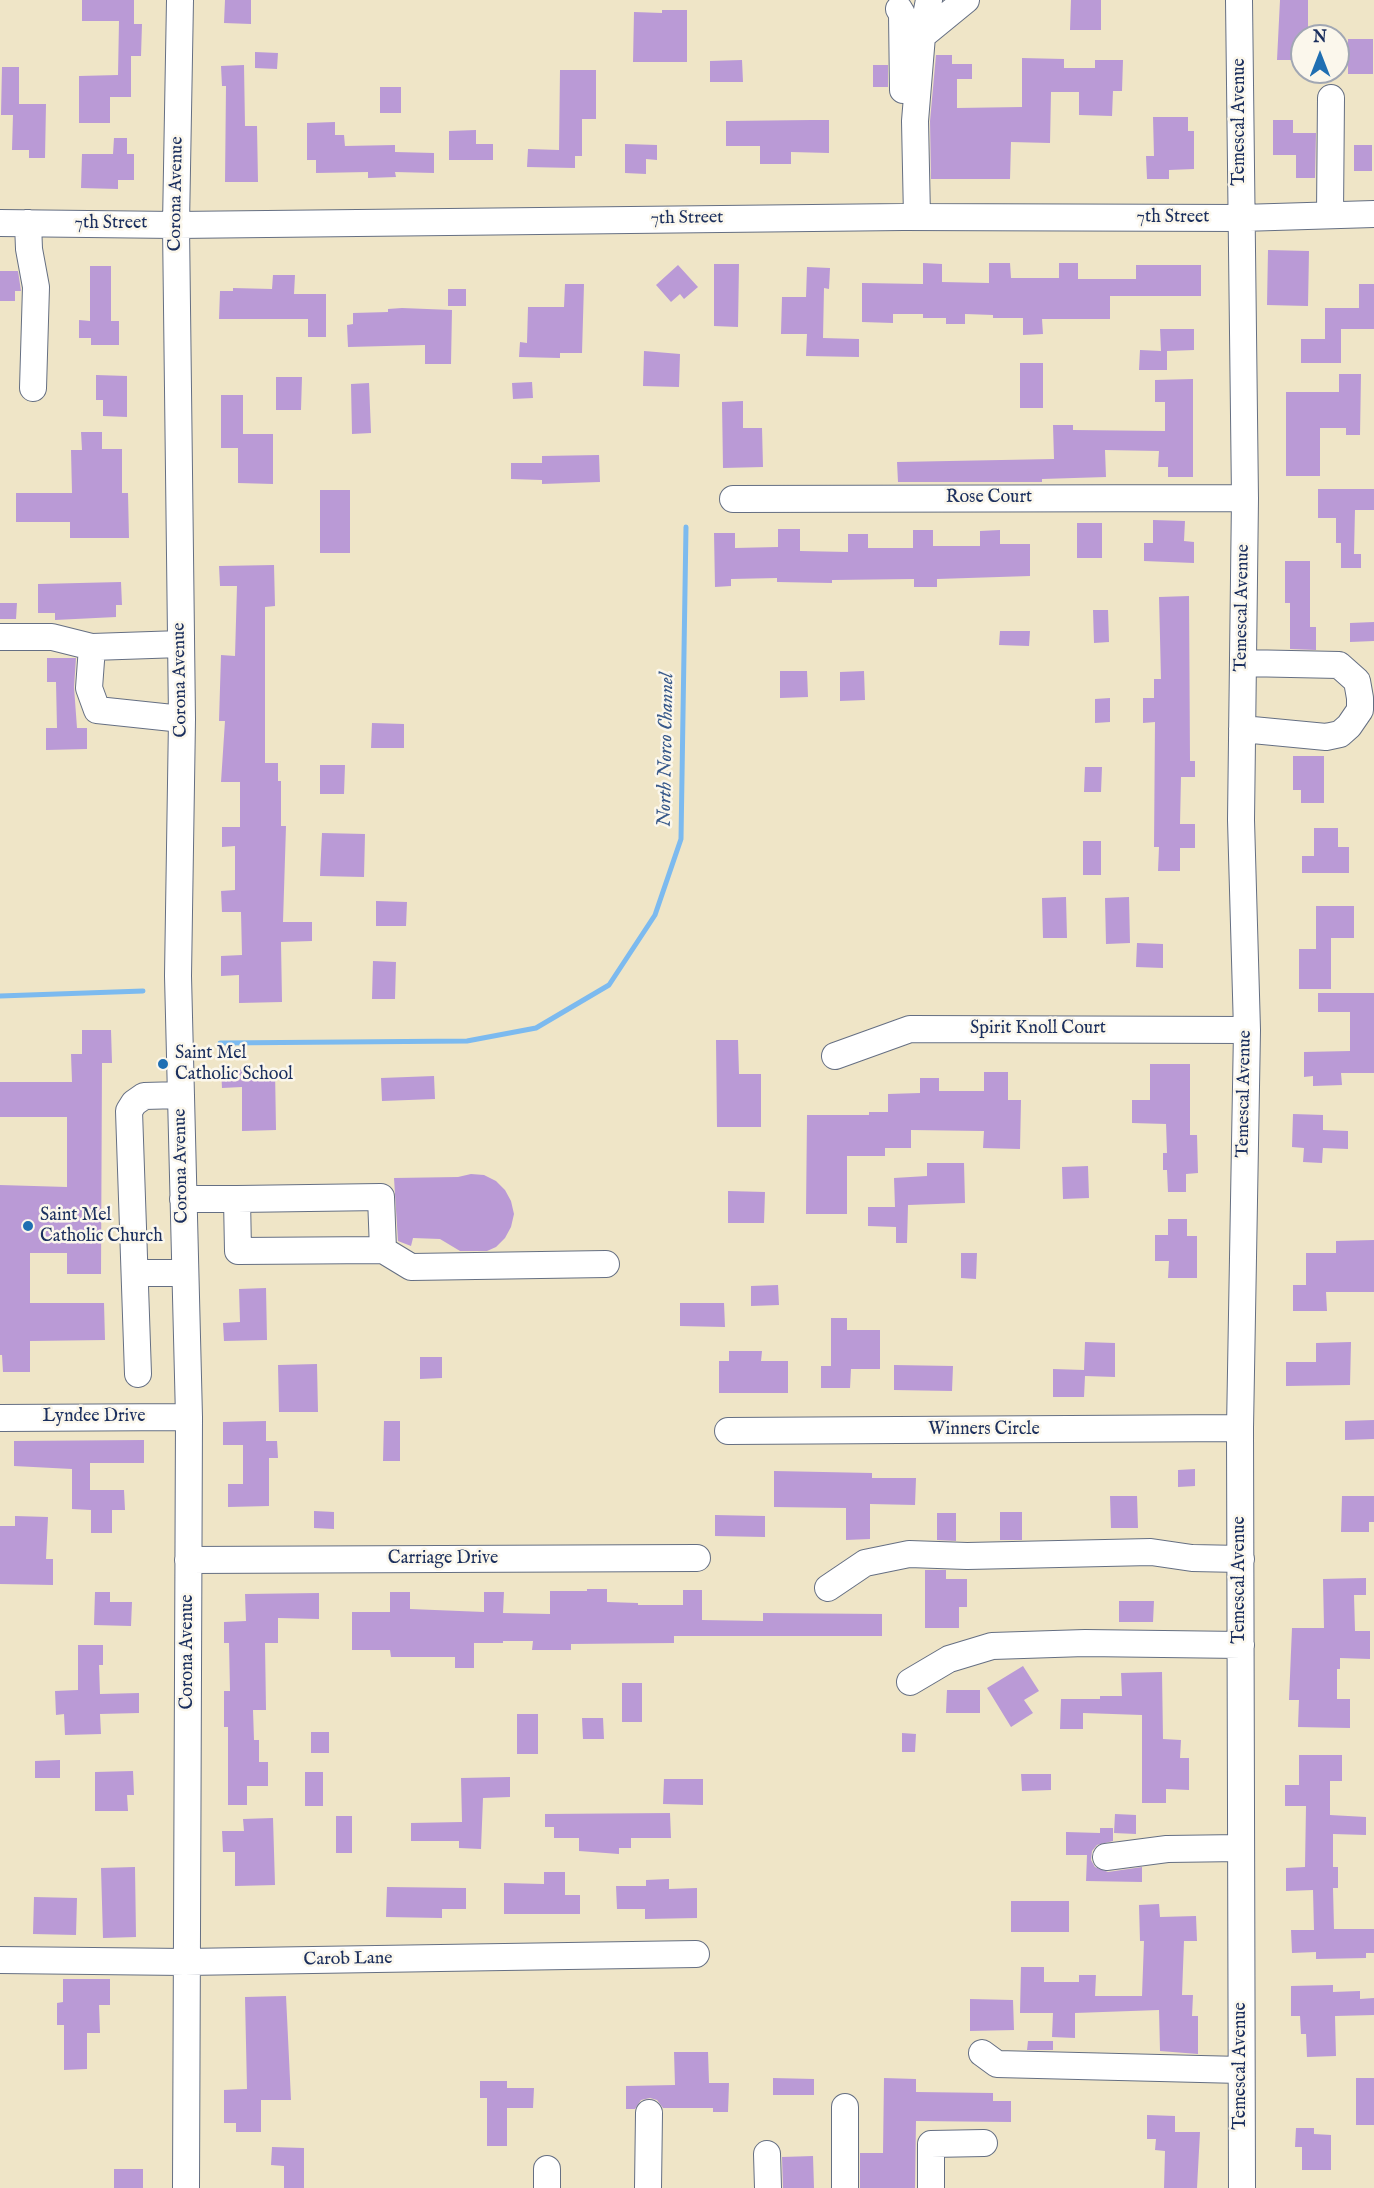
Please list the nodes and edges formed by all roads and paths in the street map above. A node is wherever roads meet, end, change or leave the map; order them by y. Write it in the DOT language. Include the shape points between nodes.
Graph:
graph roads {
  1 [pos="180,0"];
  2 [pos="929,0"];
  3 [pos="966,0"];
  4 [pos="1239,0"];
  5 [pos="899,9"];
  6 [pos="922,36"];
  7 [pos="1331,98"];
  8 [pos="1330,213"];
  9 [pos="1374,214"];
  10 [pos="910,217"];
  11 [pos="1241,218"];
  12 [pos="0,223"];
  13 [pos="28,223"];
  14 [pos="176,225"];
  15 [pos="33,388"];
  16 [pos="1245,498"];
  17 [pos="733,499"];
  18 [pos="0,637"];
  19 [pos="181,644"];
  20 [pos="92,647"];
  21 [pos="1243,663"];
  22 [pos="182,719"];
  23 [pos="1242,729"];
  24 [pos="1247,1030"];
  25 [pos="835,1056"];
  26 [pos="181,1095"];
  27 [pos="183,1199"];
  28 [pos="237,1199"];
  29 [pos="383,1250"];
  30 [pos="606,1264"];
  31 [pos="185,1273"];
  32 [pos="135,1274"];
  33 [pos="138,1374"];
  34 [pos="189,1417"];
  35 [pos="0,1418"];
  36 [pos="1240,1428"];
  37 [pos="728,1431"];
  38 [pos="697,1558"];
  39 [pos="1240,1559"];
  40 [pos="188,1560"];
  41 [pos="828,1588"];
  42 [pos="1240,1645"];
  43 [pos="910,1682"];
  44 [pos="1240,1848"];
  45 [pos="1106,1857"];
  46 [pos="696,1954"];
  47 [pos="0,1960"];
  48 [pos="185,1962"];
  49 [pos="982,2053"];
  50 [pos="1241,2070"];
  51 [pos="845,2107"];
  52 [pos="649,2113"];
  53 [pos="984,2143"];
  54 [pos="767,2154"];
  55 [pos="186,2188"];
  56 [pos="648,2188"];
  57 [pos="768,2188"];
  58 [pos="845,2188"];
  59 [pos="931,2188"];
  60 [pos="1242,2188"];
  1 -- 14 [label="street, Corona Avenue"];
  2 -- 6 [label="street"];
  3 -- 6 [label="street"];
  4 -- 11 [label="street, Temescal Avenue"];
  5 -- 10 [label="street"];
  6 -- 10 [label="street"];
  7 -- 8 [label="street"];
  8 -- 9 [label="street, 7th Street"];
  8 -- 11 [label="street, 7th Street"];
  10 -- 11 [label="street, 7th Street"];
  10 -- 14 [label="street, 7th Street"];
  11 -- 16 [label="street, Temescal Avenue"];
  12 -- 13 [label="street, 7th Street"];
  13 -- 14 [label="street, 7th Street"];
  13 -- 15 [label="street" via="36,287"];
  14 -- 19 [label="street, Corona Avenue"];
  16 -- 17 [label="street, Rose Court"];
  16 -- 21 [label="street, Temescal Avenue"];
  18 -- 20 [label="street" via="52,637"];
  19 -- 20 [label="street"];
  19 -- 22 [label="street, Corona Avenue"];
  20 -- 22 [label="street" via="89,688 98,710"];
  21 -- 23 [label="street, Temescal Avenue"];
  21 -- 23 [label="street" via="1339,665 1357,681 1360,710 1340,734 1326,737"];
  22 -- 26 [label="street, Corona Avenue" via="178,976"];
  23 -- 24 [label="street, Temescal Avenue"];
  24 -- 25 [label="street, Spirit Knoll Court" via="910,1029"];
  24 -- 36 [label="street, Temescal Avenue"];
  26 -- 27 [label="street, Corona Avenue"];
  26 -- 32 [label="street" via="144,1096 129,1112"];
  27 -- 28 [label="street"];
  27 -- 31 [label="street, Corona Avenue"];
  28 -- 29 [label="street" via="238,1251"];
  28 -- 29 [label="street" via="381,1197"];
  29 -- 30 [label="street" via="411,1267"];
  31 -- 32 [label="street"];
  31 -- 34 [label="street, Corona Avenue"];
  32 -- 33 [label="street"];
  34 -- 35 [label="street, Lyndee Drive"];
  34 -- 40 [label="street, Corona Avenue"];
  36 -- 37 [label="street, Winners Circle"];
  36 -- 39 [label="street, Temescal Avenue"];
  38 -- 40 [label="street, Carriage Drive"];
  39 -- 41 [label="street" via="1151,1552 909,1554 865,1563"];
  39 -- 42 [label="street, Temescal Avenue"];
  40 -- 48 [label="street, Corona Avenue"];
  42 -- 43 [label="street" via="992,1646 949,1659"];
  42 -- 44 [label="street, Temescal Avenue"];
  44 -- 45 [label="street" via="1167,1849"];
  44 -- 50 [label="street, Temescal Avenue"];
  46 -- 48 [label="street, Carob Lane"];
  47 -- 48 [label="street, Carob Lane"];
  48 -- 55 [label="street, Corona Avenue"];
  49 -- 50 [label="street" via="997,2064"];
  50 -- 60 [label="street, Temescal Avenue"];
  51 -- 58 [label="street"];
  52 -- 56 [label="street"];
  53 -- 59 [label="street" via="931,2144"];
  54 -- 57 [label="street"];
}
